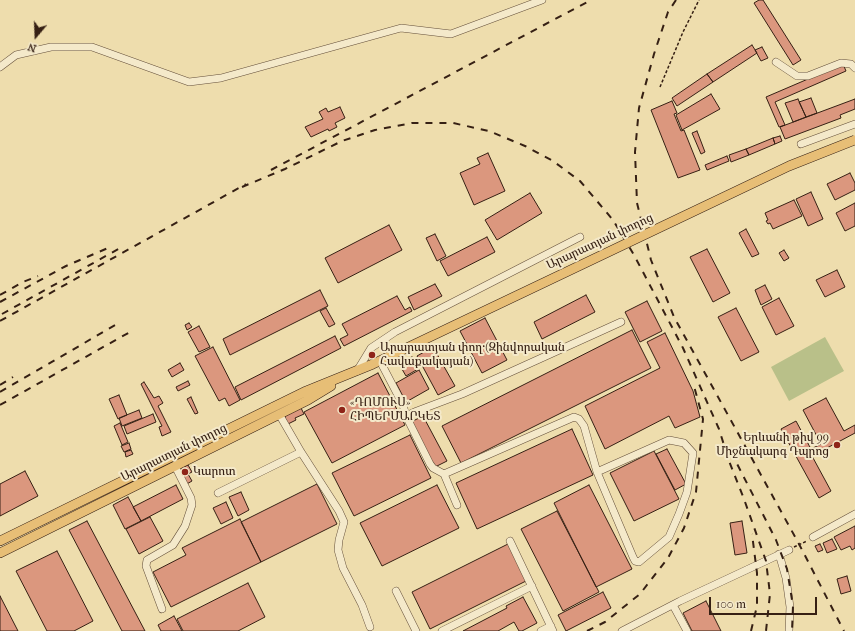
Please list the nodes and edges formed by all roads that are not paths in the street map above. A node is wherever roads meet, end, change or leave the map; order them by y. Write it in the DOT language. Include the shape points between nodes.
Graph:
graph roads {
  1 [pos="542,0"];
  2 [pos="776,62"];
  3 [pos="0,67"];
  4 [pos="855,68"];
  5 [pos="855,124"];
  6 [pos="855,140"];
  7 [pos="801,144"];
  8 [pos="580,237"];
  9 [pos="621,322"];
  10 [pos="380,361"];
  11 [pos="357,371"];
  12 [pos="278,414"];
  13 [pos="406,416"];
  14 [pos="301,452"];
  15 [pos="175,466"];
  16 [pos="597,472"];
  17 [pos="444,474"];
  18 [pos="218,492"];
  19 [pos="457,505"];
  20 [pos="855,514"];
  21 [pos="813,538"];
  22 [pos="510,540"];
  23 [pos="0,541"];
  24 [pos="789,550"];
  25 [pos="0,552"];
  26 [pos="779,554"];
  27 [pos="532,586"];
  28 [pos="396,591"];
  29 [pos="673,605"];
  30 [pos="162,609"];
  31 [pos="370,627"];
  32 [pos="552,629"];
  33 [pos="416,631"];
  34 [pos="442,631"];
  35 [pos="541,631"];
  36 [pos="622,631"];
  37 [pos="687,631"];
  38 [pos="789,631"];
  1 -- 3 [label="street" via="451,34 401,28 221,78 189,82 92,47 51,47 16,55"];
  2 -- 4 [label="street" via="797,76 808,76 841,62 851,64"];
  5 -- 7 [label="street"];
  6 -- 10 [label="main road, Արարատյան փողոց, bridge" via="789,166"];
  8 -- 11 [label="street" via="396,332 371,348"];
  9 -- 13 [label="street" via="462,394"];
  10 -- 11 [label="main road, Արարատյան փողոց"];
  10 -- 13 [label="street"];
  11 -- 12 [label="main road, Արարատյան փողոց" via="308,400"];
  11 -- 23 [label="main road, Արարատյան փողոց" via="304,392"];
  12 -- 14 [label="street"];
  12 -- 15 [label="main road, Արարատյան փողոց"];
  13 -- 17 [label="street" via="430,464"];
  14 -- 18 [label="street"];
  14 -- 31 [label="street" via="344,522 338,540 338,550 343,568"];
  15 -- 25 [label="main road, Արարատյան փողոց"];
  15 -- 30 [label="street" via="191,498 192,506 186,526 173,545 147,560 146,566"];
  16 -- 16 [label="street" via="669,440 684,443 692,453 687,492 668,537 639,562 632,557"];
  16 -- 17 [label="street" via="584,426 574,417"];
  17 -- 19 [label="street"];
  20 -- 21 [label="street"];
  22 -- 27 [label="street"];
  24 -- 26 [label="street"];
  26 -- 29 [label="street"];
  26 -- 38 [label="street" via="790,607"];
  27 -- 32 [label="street"];
  27 -- 34 [label="street"];
  28 -- 33 [label="street"];
  29 -- 36 [label="street"];
  29 -- 37 [label="street"];
  32 -- 35 [label="street"];
}
